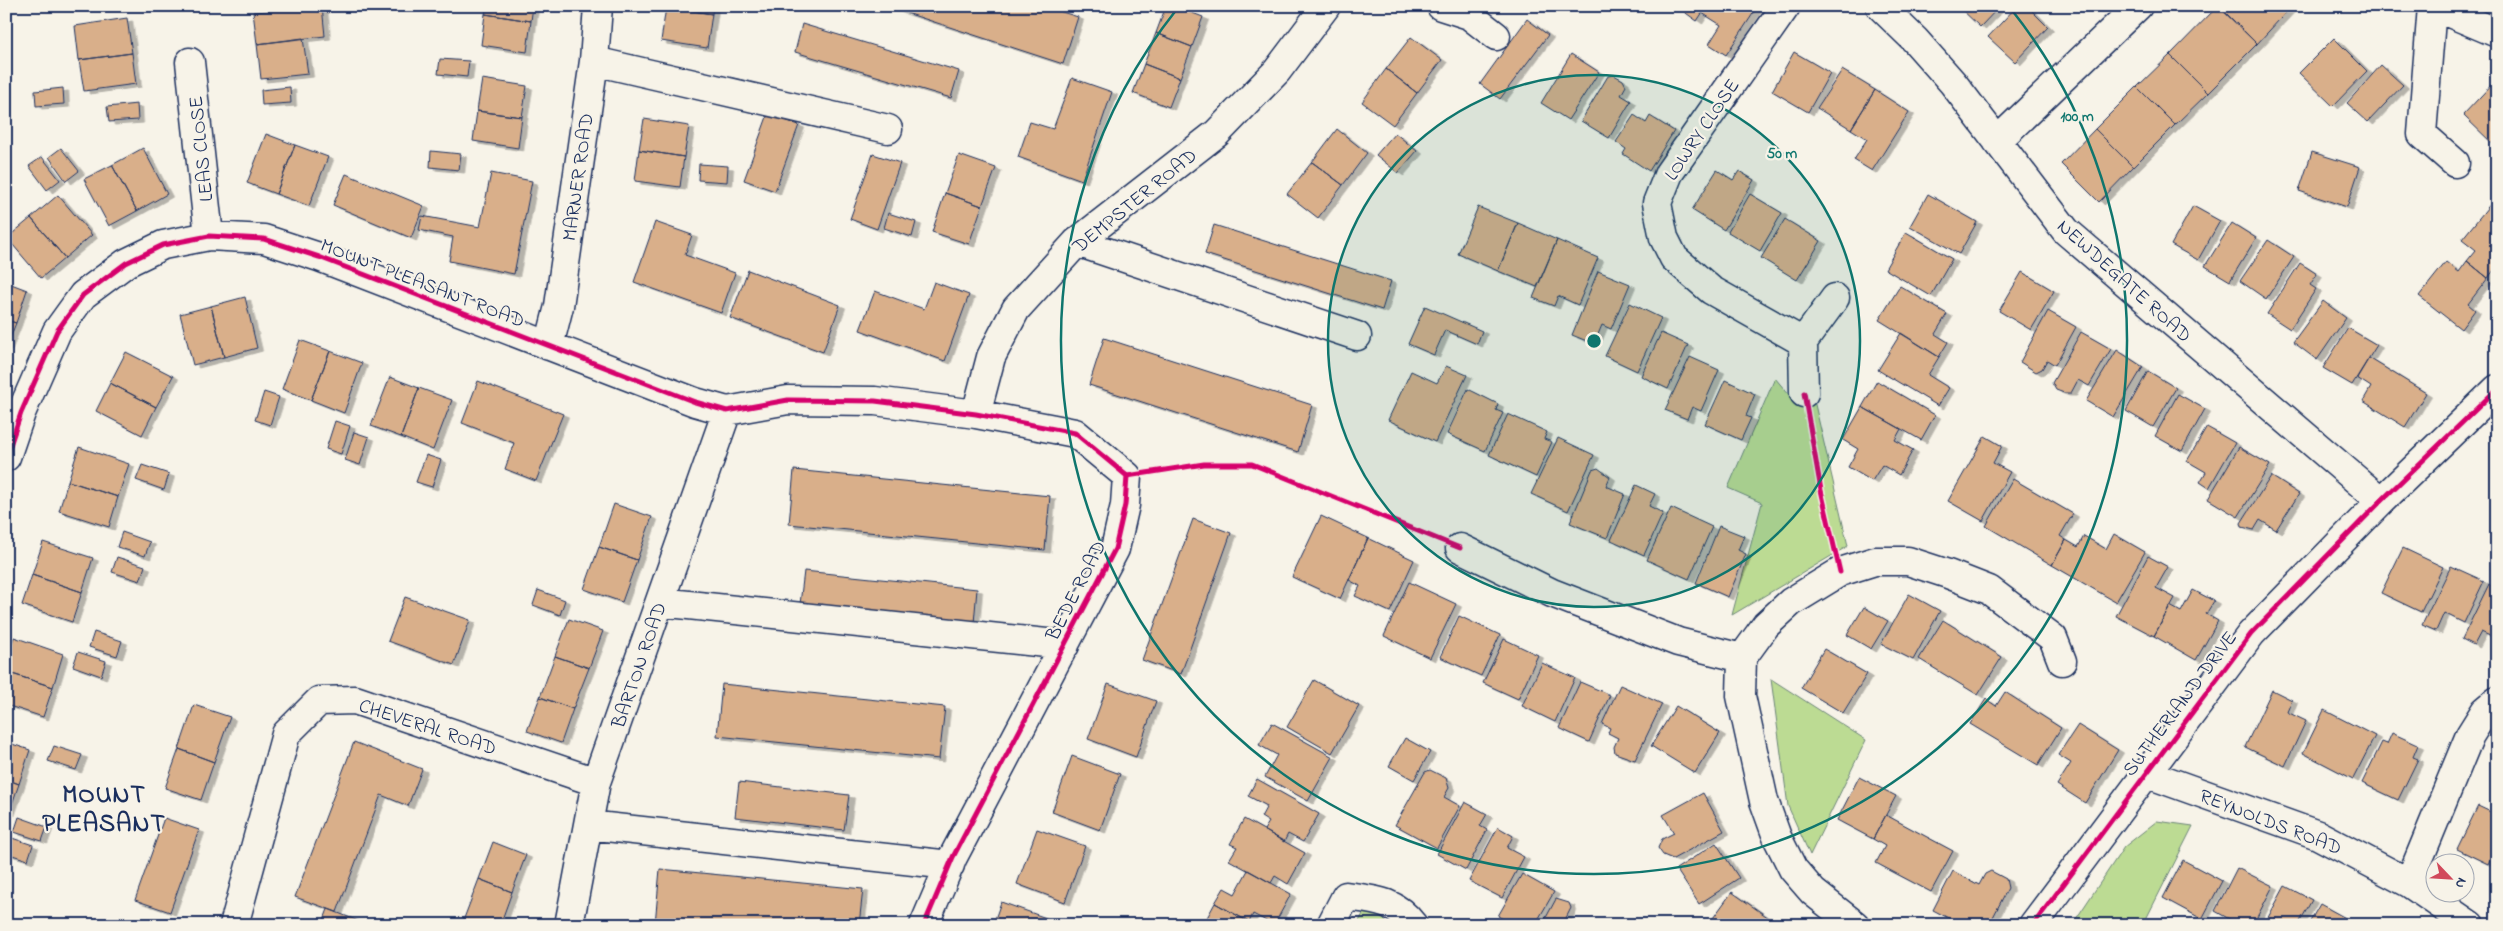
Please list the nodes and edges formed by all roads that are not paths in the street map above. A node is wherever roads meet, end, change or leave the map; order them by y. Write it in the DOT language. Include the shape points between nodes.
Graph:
graph roads {
  1 [pos="598,6"];
  2 [pos="1441,6"];
  3 [pos="1786,6"];
  4 [pos="1880,6"];
  5 [pos="2138,6"];
  6 [pos="2433,6"];
  7 [pos="1318,8"];
  8 [pos="2497,33"];
  9 [pos="1496,36"];
  10 [pos="594,61"];
  11 [pos="190,62"];
  12 [pos="888,129"];
  13 [pos="1997,141"];
  14 [pos="2455,163"];
  15 [pos="210,236"];
  16 [pos="1077,242"];
  17 [pos="1835,298"];
  18 [pos="1356,336"];
  19 [pos="1803,342"];
  20 [pos="549,346"];
  21 [pos="2497,390"];
  22 [pos="1804,393"];
  23 [pos="14,410"];
  24 [pos="727,411"];
  25 [pos="976,414"];
  26 [pos="6,457"];
  27 [pos="2381,501"];
  28 [pos="1460,548"];
  29 [pos="660,602"];
  30 [pos="1065,645"];
  31 [pos="1742,658"];
  32 [pos="2062,661"];
  33 [pos="2497,701"];
  34 [pos="2145,773"];
  35 [pos="596,782"];
  36 [pos="588,825"];
  37 [pos="950,865"];
  38 [pos="2409,883"];
  39 [pos="234,925"];
  40 [pos="569,925"];
  41 [pos="924,925"];
  42 [pos="1331,925"];
  43 [pos="1414,925"];
  44 [pos="1855,925"];
  45 [pos="2033,925"];
  46 [pos="2470,925"];
  1 -- 10 [label="street, MARNER ROAD"];
  2 -- 9 [label="street" via="1469,15"];
  3 -- 19 [label="street, LOWRY CLOSE" via="1670,173 1657,203 1664,238 1674,258 1711,290"];
  4 -- 13 [label="street, NEWDEGATE ROAD" via="1953,83"];
  5 -- 13 [label="street"];
  6 -- 8 [label="street"];
  6 -- 14 [label="street" via="2422,134"];
  7 -- 16 [label="street, DEMPSTER ROAD" via="1278,71 1217,134"];
  10 -- 12 [label="street"];
  10 -- 20 [label="street, MARNER ROAD" via="559,306"];
  11 -- 15 [label="street, LEAS CLOSE"];
  13 -- 27 [label="street, NEWDEGATE ROAD" via="2066,231"];
  15 -- 20 [label="street, MOUNT PLEASANT ROAD" via="264,239"];
  15 -- 23 [label="street, MOUNT PLEASANT ROAD" via="163,245 126,262 83,295 57,331"];
  16 -- 18 [label="street"];
  16 -- 25 [label="street, DEMPSTER ROAD" via="1016,309 991,356"];
  17 -- 19 [label="street"];
  19 -- 22 [label="street"];
  20 -- 24 [label="street, MOUNT PLEASANT ROAD" via="695,402"];
  21 -- 27 [label="street, SUTHERLAND DRIVE"];
  23 -- 26 [label="street, MOUNT PLEASANT ROAD"];
  24 -- 25 [label="street, BEDE ROAD" via="788,400 875,401"];
  24 -- 29 [label="street, BARTON ROAD"];
  25 -- 30 [label="street, BEDE ROAD" via="1074,434 1127,476 1126,505 1115,550"];
  27 -- 34 [label="street, SUTHERLAND DRIVE" via="2251,634"];
  28 -- 31 [label="street" via="1552,593 1651,632"];
  29 -- 30 [label="street"];
  29 -- 35 [label="street, BARTON ROAD"];
  30 -- 37 [label="street, BEDE ROAD"];
  31 -- 32 [label="street" via="1766,625 1791,602 1840,572 1876,561 1892,561 1908,562 1989,590 2053,638"];
  31 -- 44 [label="street" via="1741,696 1764,801 1777,837 1793,869 1813,892"];
  33 -- 38 [label="street" via="2485,711 2470,735"];
  34 -- 38 [label="street, REYNOLDS ROAD" via="2318,835"];
  34 -- 45 [label="street, SUTHERLAND DRIVE"];
  35 -- 36 [label="street, BARTON ROAD"];
  35 -- 39 [label="street, CHEVERAL ROAD" via="354,700 319,701 286,734"];
  36 -- 37 [label="street"];
  36 -- 40 [label="street, BARTON ROAD"];
  37 -- 41 [label="street, BEDE ROAD"];
  38 -- 46 [label="street, REYNOLDS ROAD"];
  42 -- 43 [label="street" via="1346,896 1388,903 1405,914"];
}
